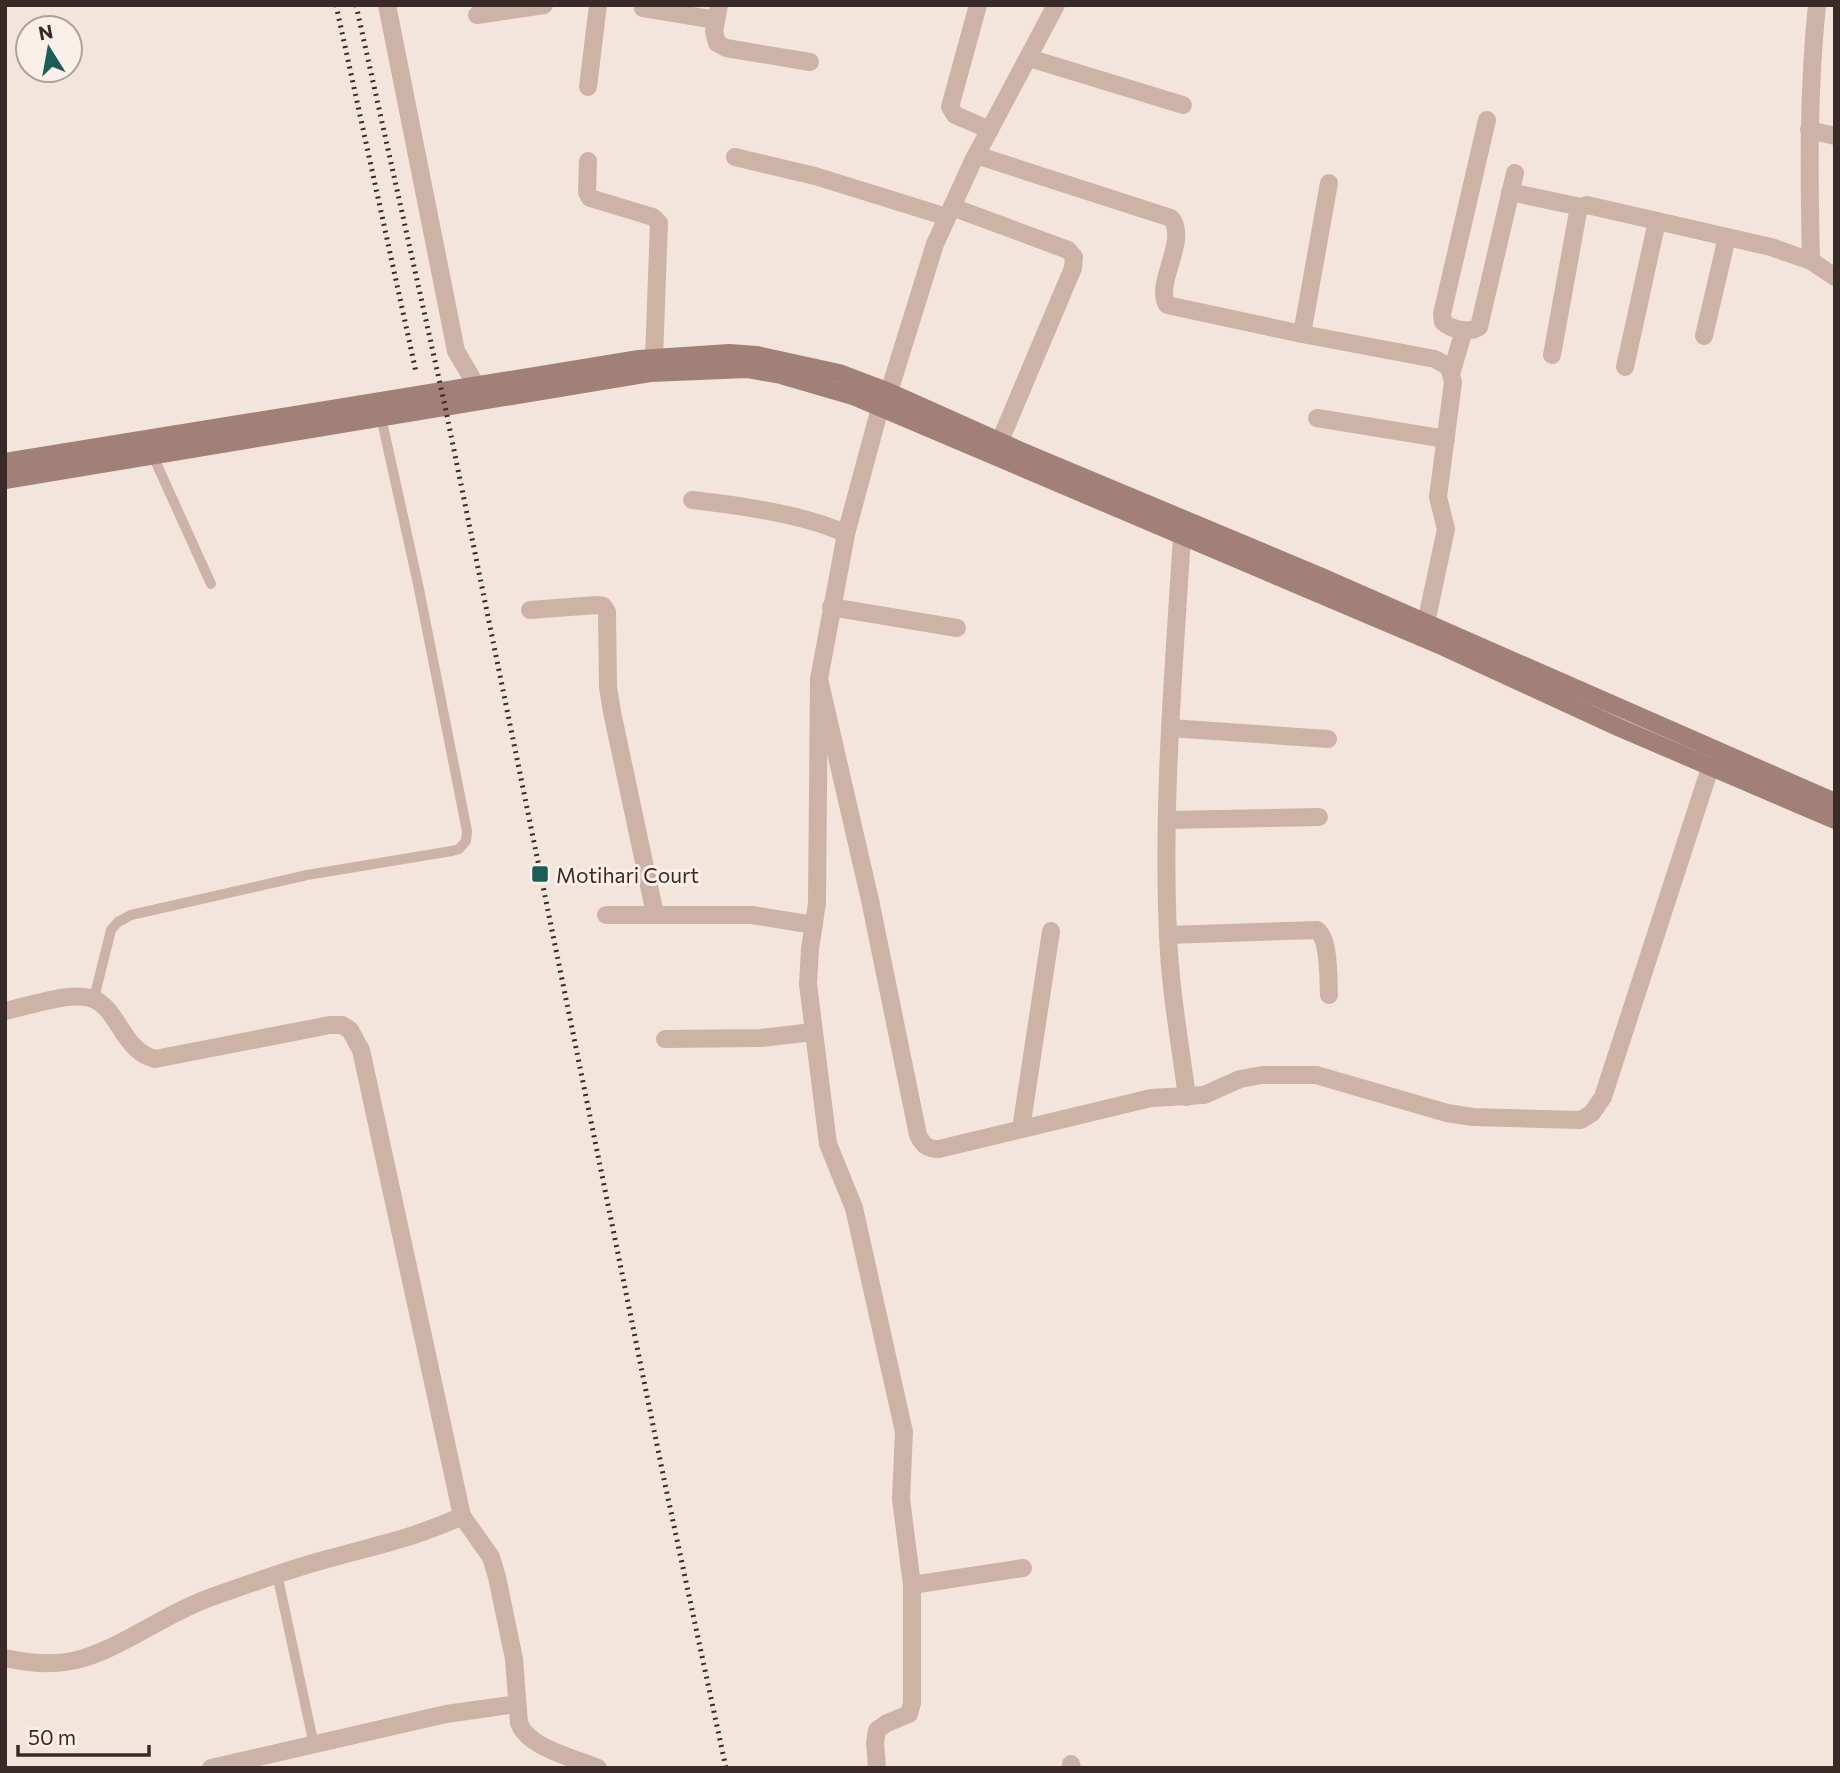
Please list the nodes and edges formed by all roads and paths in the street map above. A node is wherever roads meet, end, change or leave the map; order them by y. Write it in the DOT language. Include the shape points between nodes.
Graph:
graph roads {
  1 [pos="387,5"];
  2 [pos="544,5"];
  3 [pos="598,5"];
  4 [pos="978,5"];
  5 [pos="1056,5"];
  6 [pos="1817,5"];
  7 [pos="643,8"];
  8 [pos="717,13"];
  9 [pos="477,15"];
  10 [pos="1029,58"];
  11 [pos="810,62"];
  12 [pos="588,87"];
  13 [pos="1183,105"];
  14 [pos="1487,120"];
  15 [pos="990,130"];
  16 [pos="1809,130"];
  17 [pos="1835,136"];
  18 [pos="976,155"];
  19 [pos="735,157"];
  20 [pos="588,161"];
  21 [pos="1515,173"];
  22 [pos="1329,183"];
  23 [pos="1510,192"];
  24 [pos="1581,207"];
  25 [pos="950,212"];
  26 [pos="1657,221"];
  27 [pos="1727,237"];
  28 [pos="1811,261"];
  29 [pos="1835,277"];
  30 [pos="1464,330"];
  31 [pos="1302,334"];
  32 [pos="1704,336"];
  33 [pos="1552,355"];
  34 [pos="654,358"];
  35 [pos="1625,367"];
  36 [pos="1452,371"];
  37 [pos="476,384"];
  38 [pos="889,392"];
  39 [pos="880,408"];
  40 [pos="381,417"];
  41 [pos="1317,418"];
  42 [pos="1446,439"];
  43 [pos="1000,442"];
  44 [pos="153,456"];
  45 [pos="5,462"];
  46 [pos="5,480"];
  47 [pos="692,500"];
  48 [pos="846,534"];
  49 [pos="1182,536"];
  50 [pos="211,584"];
  51 [pos="831,607"];
  52 [pos="530,610"];
  53 [pos="1426,623"];
  54 [pos="957,628"];
  55 [pos="819,679"];
  56 [pos="1170,728"];
  57 [pos="1328,738"];
  58 [pos="1710,768"];
  59 [pos="1835,802"];
  60 [pos="1319,817"];
  61 [pos="1167,820"];
  62 [pos="1835,820"];
  63 [pos="655,914"];
  64 [pos="606,915"];
  65 [pos="814,925"];
  66 [pos="1051,931"];
  67 [pos="1168,935"];
  68 [pos="1329,995"];
  69 [pos="94,998"];
  70 [pos="5,1011"];
  71 [pos="813,1032"];
  72 [pos="665,1039"];
  73 [pos="1187,1097"];
  74 [pos="1021,1129"];
  75 [pos="462,1516"];
  76 [pos="1023,1568"];
  77 [pos="277,1574"];
  78 [pos="912,1585"];
  79 [pos="5,1658"];
  80 [pos="517,1704"];
  81 [pos="313,1745"];
  82 [pos="211,1768"];
  83 [pos="598,1768"];
  84 [pos="877,1768"];
  1 -- 37 [label="street" via="456,351"];
  2 -- 9 [label="street"];
  3 -- 12 [label="street"];
  4 -- 15 [label="street" via="950,107 955,115"];
  5 -- 10 [label="street"];
  6 -- 16 [label="street"];
  7 -- 8 [label="street"];
  8 -- 11 [label="street" via="714,35 721,46"];
  10 -- 13 [label="street"];
  10 -- 15 [label="street"];
  14 -- 30 [label="street" via="1442,314 1444,324"];
  15 -- 18 [label="street"];
  16 -- 17 [label="street"];
  16 -- 28 [label="street"];
  18 -- 25 [label="street"];
  18 -- 31 [label="street" via="1171,218 1176,235 1164,294 1167,305"];
  19 -- 25 [label="street"];
  20 -- 34 [label="street" via="590,198 653,217 659,223"];
  21 -- 23 [label="street"];
  22 -- 31 [label="street"];
  23 -- 24 [label="street"];
  23 -- 30 [label="street" via="1481,322 1476,330"];
  24 -- 26 [label="street" via="1590,205"];
  24 -- 33 [label="street"];
  25 -- 38 [label="street" via="931,256"];
  25 -- 43 [label="street" via="1068,250 1075,260"];
  26 -- 27 [label="street"];
  26 -- 35 [label="street"];
  27 -- 28 [label="street"];
  27 -- 32 [label="street"];
  28 -- 29 [label="street"];
  30 -- 36 [label="street"];
  31 -- 36 [label="street" via="1435,359"];
  34 -- 37 [label="main road"];
  34 -- 38 [label="main road" via="757,355 839,373"];
  36 -- 42 [label="street"];
  37 -- 45 [label="main road"];
  38 -- 39 [label="street"];
  38 -- 43 [label="main road"];
  39 -- 40 [label="main road" via="781,375 747,369 692,369"];
  39 -- 48 [label="street"];
  39 -- 49 [label="main road"];
  40 -- 44 [label="main road"];
  40 -- 69 [label="lane" via="443,704 466,842 452,851 307,876 131,915 111,930"];
  41 -- 42 [label="street"];
  42 -- 53 [label="street" via="1437,502 1446,529"];
  43 -- 53 [label="main road"];
  44 -- 46 [label="main road"];
  44 -- 50 [label="lane"];
  47 -- 48 [label="street" via="830,526"];
  48 -- 51 [label="street"];
  49 -- 56 [label="street"];
  49 -- 58 [label="main road" via="1444,647"];
  51 -- 54 [label="street"];
  51 -- 55 [label="street"];
  52 -- 63 [label="street" via="597,605 607,612 611,712"];
  53 -- 59 [label="main road"];
  55 -- 65 [label="street"];
  55 -- 74 [label="street" via="921,1142 939,1149"];
  56 -- 57 [label="street"];
  56 -- 61 [label="street"];
  58 -- 62 [label="main road"];
  58 -- 73 [label="street" via="1603,1097 1587,1117 1473,1117 1305,1074 1250,1076"];
  60 -- 61 [label="street"];
  61 -- 67 [label="street"];
  63 -- 64 [label="street"];
  63 -- 65 [label="street" via="752,915"];
  65 -- 71 [label="street" via="808,966"];
  66 -- 74 [label="street"];
  67 -- 68 [label="street" via="1317,930 1324,937"];
  67 -- 73 [label="street"];
  69 -- 70 [label="street" via="74,996"];
  69 -- 75 [label="street" via="137,1052 155,1059 330,1025 342,1025 356,1038"];
  71 -- 72 [label="street" via="761,1038"];
  71 -- 78 [label="street" via="828,1144 855,1208 902,1418 902,1508"];
  73 -- 74 [label="street" via="1151,1098"];
  75 -- 77 [label="street" via="402,1540"];
  75 -- 80 [label="street" via="491,1557 497,1577 514,1660"];
  76 -- 78 [label="street"];
  77 -- 79 [label="street" via="160,1619 111,1648 83,1658 57,1664"];
  77 -- 81 [label="lane"];
  78 -- 84 [label="street" via="911,1710 877,1730"];
  80 -- 81 [label="street" via="446,1714"];
  80 -- 83 [label="street" via="526,1736"];
  81 -- 82 [label="street"];
}
